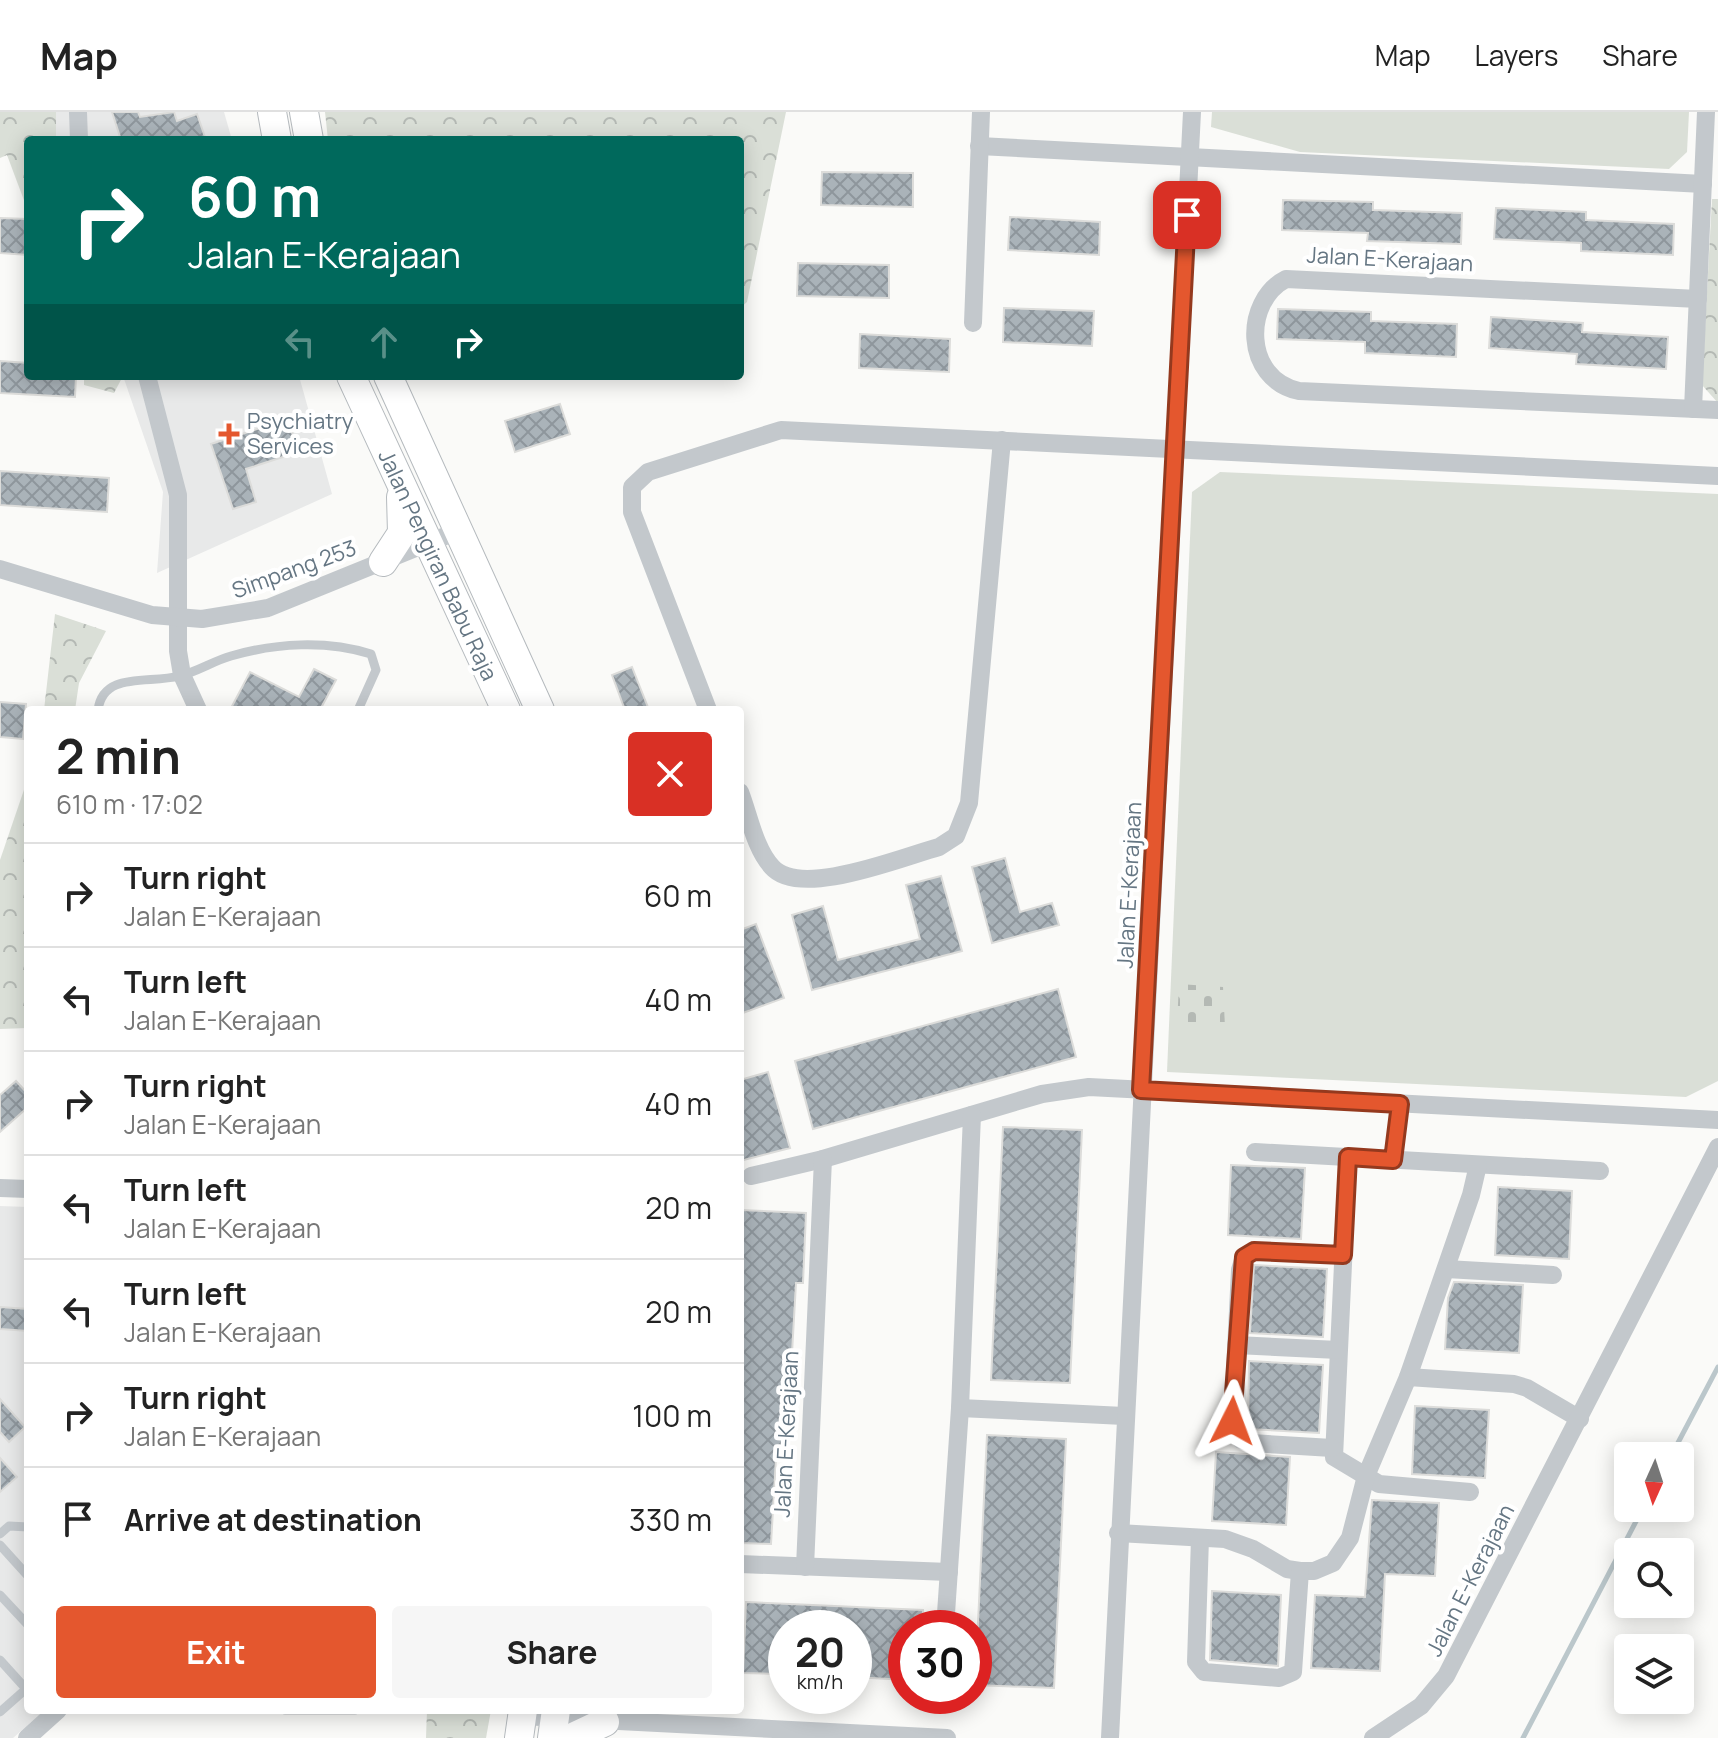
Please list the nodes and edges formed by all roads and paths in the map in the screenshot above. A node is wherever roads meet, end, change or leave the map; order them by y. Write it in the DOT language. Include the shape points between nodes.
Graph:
graph roads {
  1 [pos="78,112"];
  2 [pos="272,112"];
  3 [pos="304,112"];
  4 [pos="981,112"];
  5 [pos="1192,112"];
  6 [pos="1706,112"];
  7 [pos="79,136"];
  8 [pos="276,136"];
  9 [pos="308,136"];
  10 [pos="979,146"];
  11 [pos="1190,156"];
  12 [pos="1703,184"];
  13 [pos="1698,299"];
  14 [pos="973,323"];
  15 [pos="148,380"];
  16 [pos="353,380"];
  17 [pos="390,380"];
  18 [pos="1693,409"];
  19 [pos="1718,410"];
  20 [pos="1002,440"];
  21 [pos="1177,448"];
  22 [pos="1718,476"];
  23 [pos="398,477"];
  24 [pos="460,530"];
  25 [pos="430,544"];
  26 [pos="383,562"];
  27 [pos="0,569"];
  28 [pos="179,619"];
  29 [pos="182,675"];
  30 [pos="99,706"];
  31 [pos="196,706"];
  32 [pos="360,706"];
  33 [pos="504,706"];
  34 [pos="538,706"];
  35 [pos="706,706"];
  36 [pos="744,802"];
  37 [pos="1141,1090"];
  38 [pos="1400,1104"];
  39 [pos="972,1115"];
  40 [pos="1718,1120"];
  41 [pos="1718,1147"];
  42 [pos="1255,1152"];
  43 [pos="1348,1157"];
  44 [pos="823,1159"];
  45 [pos="1393,1160"];
  46 [pos="1478,1165"];
  47 [pos="1600,1171"];
  48 [pos="751,1176"];
  49 [pos="0,1188"];
  50 [pos="24,1189"];
  51 [pos="1343,1255"];
  52 [pos="1446,1269"];
  53 [pos="1553,1275"];
  54 [pos="1236,1345"];
  55 [pos="1338,1350"];
  56 [pos="1408,1377"];
  57 [pos="960,1408"];
  58 [pos="1124,1416"];
  59 [pos="1580,1419"];
  60 [pos="1332,1448"];
  61 [pos="1366,1476"];
  62 [pos="1470,1492"];
  63 [pos="24,1527"];
  64 [pos="1118,1533"];
  65 [pos="0,1534"];
  66 [pos="1200,1538"];
  67 [pos="0,1545"];
  68 [pos="744,1564"];
  69 [pos="805,1567"];
  70 [pos="1300,1571"];
  71 [pos="24,1572"];
  72 [pos="949,1572"];
  73 [pos="0,1595"];
  74 [pos="946,1610"];
  75 [pos="24,1621"];
  76 [pos="0,1660"];
  77 [pos="24,1687"];
  78 [pos="24,1692"];
  79 [pos="0,1712"];
  80 [pos="49,1714"];
  81 [pos="595,1716"];
  82 [pos="521,1721"];
  83 [pos="558,1726"];
  84 [pos="808,1735"];
  85 [pos="31,1737"];
  86 [pos="947,1738"];
  87 [pos="1110,1738"];
  88 [pos="1373,1738"];
  1 -- 7 [label="street"];
  2 -- 8 [label="main road"];
  3 -- 9 [label="main road"];
  4 -- 10 [label="street"];
  5 -- 11 [label="street, Jalan E-Kerajaan"];
  6 -- 12 [label="street"];
  10 -- 11 [label="street"];
  10 -- 14 [label="street"];
  11 -- 12 [label="street"];
  11 -- 21 [label="street, Jalan E-Kerajaan"];
  12 -- 13 [label="street"];
  13 -- 18 [label="street"];
  13 -- 18 [label="street, Jalan E-Kerajaan" via="1286,279 1267,291 1258,328 1260,366 1282,387 1299,391"];
  15 -- 28 [label="street" via="178,495"];
  16 -- 23 [label="main road, Jalan Pengiran Babu Raja"];
  17 -- 24 [label="main road, Jalan Pengiran Babu Raja"];
  18 -- 19 [label="street"];
  20 -- 21 [label="street"];
  20 -- 35 [label="street" via="781,430 648,472 632,487 632,512"];
  20 -- 36 [label="street" via="969,803 956,836 939,847 816,880 789,878 768,863"];
  21 -- 22 [label="street"];
  21 -- 37 [label="street, Jalan E-Kerajaan"];
  23 -- 25 [label="main road, Jalan Pengiran Babu Raja"];
  23 -- 26 [label="main road" via="404,525"];
  24 -- 25 [label="street, Simpang 253"];
  24 -- 34 [label="main road, Jalan Pengiran Babu Raja"];
  25 -- 26 [label="street, Simpang 253"];
  25 -- 33 [label="main road, Jalan Pengiran Babu Raja"];
  26 -- 28 [label="street, Simpang 253" via="268,608 230,617"];
  27 -- 28 [label="street, Simpang 253"];
  28 -- 29 [label="street"];
  29 -- 30 [label="lane" via="110,685"];
  29 -- 31 [label="street"];
  29 -- 32 [label="lane" via="275,645 348,646 371,654 376,662"];
  37 -- 38 [label="street"];
  37 -- 39 [label="street" via="1066,1089"];
  37 -- 58 [label="street, Jalan E-Kerajaan"];
  38 -- 40 [label="street"];
  38 -- 45 [label="street"];
  39 -- 44 [label="street"];
  39 -- 57 [label="street"];
  41 -- 59 [label="street, Jalan E-Kerajaan"];
  42 -- 43 [label="street"];
  43 -- 45 [label="street"];
  43 -- 51 [label="street"];
  44 -- 48 [label="street"];
  44 -- 69 [label="street, Jalan E-Kerajaan"];
  45 -- 46 [label="street"];
  46 -- 47 [label="street"];
  46 -- 52 [label="street"];
  49 -- 50 [label="street"];
  51 -- 54 [label="street" via="1254,1251 1244,1257"];
  51 -- 55 [label="street"];
  52 -- 53 [label="street"];
  52 -- 56 [label="street"];
  54 -- 55 [label="street"];
  54 -- 60 [label="street" via="1235,1435 1251,1443"];
  55 -- 60 [label="street"];
  56 -- 59 [label="street" via="1514,1384"];
  56 -- 61 [label="street"];
  57 -- 58 [label="street"];
  57 -- 72 [label="street"];
  58 -- 64 [label="street, Jalan E-Kerajaan"];
  59 -- 88 [label="street, Jalan E-Kerajaan" via="1446,1676 1421,1706"];
  60 -- 61 [label="street, Jalan E-Kerajaan" via="1339,1462"];
  61 -- 62 [label="street, Jalan E-Kerajaan" via="1390,1486"];
  61 -- 70 [label="street" via="1342,1554 1323,1568"];
  63 -- 65 [label="lane" via="9,1526"];
  64 -- 66 [label="street"];
  64 -- 87 [label="street, Jalan E-Kerajaan"];
  66 -- 70 [label="street" via="1241,1544"];
  66 -- 70 [label="street" via="1196,1662 1204,1672 1279,1678 1293,1672"];
  67 -- 71 [label="lane"];
  68 -- 69 [label="street"];
  69 -- 72 [label="street"];
  72 -- 74 [label="street"];
  73 -- 75 [label="lane"];
  76 -- 77 [label="lane"];
  78 -- 79 [label="lane"];
  80 -- 85 [label="street"];
  81 -- 83 [label="main road"];
  81 -- 84 [label="street"];
  82 -- 83 [label="street"];
  84 -- 86 [label="street"];
}
